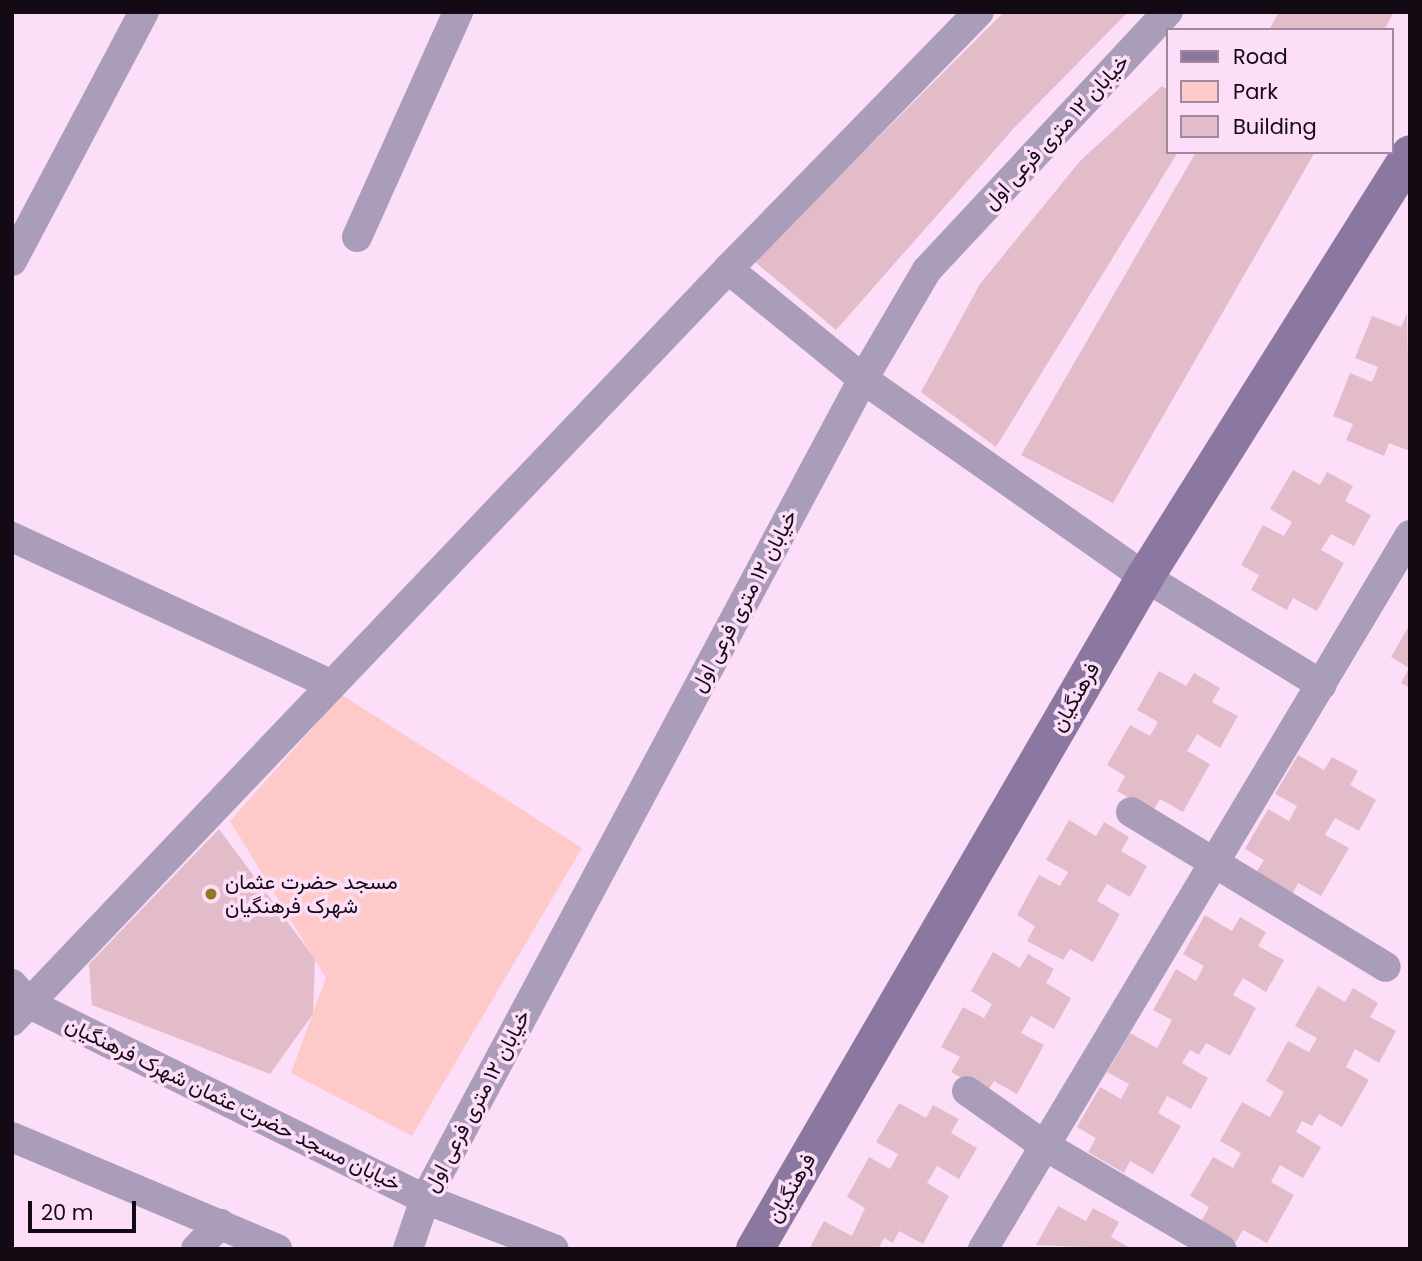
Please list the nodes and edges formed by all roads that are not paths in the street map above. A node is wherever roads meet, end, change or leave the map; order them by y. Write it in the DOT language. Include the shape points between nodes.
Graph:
graph roads {
  1 [pos="144,12"];
  2 [pos="458,12"];
  3 [pos="979,12"];
  4 [pos="1168,12"];
  5 [pos="1410,154"];
  6 [pos="358,237"];
  7 [pos="12,261"];
  8 [pos="727,269"];
  9 [pos="863,379"];
  10 [pos="1410,535"];
  11 [pos="12,537"];
  12 [pos="1145,578"];
  13 [pos="330,684"];
  14 [pos="1322,685"];
  15 [pos="1131,812"];
  16 [pos="1216,865"];
  17 [pos="1386,967"];
  18 [pos="18,1003"];
  19 [pos="967,1091"];
  20 [pos="12,1137"];
  21 [pos="1042,1144"];
  22 [pos="425,1199"];
  23 [pos="220,1224"];
  24 [pos="196,1249"];
  25 [pos="277,1249"];
  26 [pos="408,1249"];
  27 [pos="554,1249"];
  28 [pos="755,1249"];
  29 [pos="983,1249"];
  30 [pos="1221,1249"];
  1 -- 7 [label="street"];
  2 -- 6 [label="street"];
  3 -- 8 [label="street"];
  4 -- 9 [label="street, خیابان ۱۲ متری فرعی اول" via="927,271"];
  5 -- 12 [label="street, فرهنگیان"];
  8 -- 9 [label="street"];
  8 -- 13 [label="street"];
  9 -- 12 [label="street"];
  9 -- 22 [label="street, خیابان ۱۲ متری فرعی اول"];
  10 -- 14 [label="street"];
  11 -- 13 [label="street"];
  12 -- 14 [label="street"];
  12 -- 28 [label="street, فرهنگیان"];
  13 -- 18 [label="street"];
  14 -- 16 [label="street"];
  15 -- 16 [label="street"];
  16 -- 17 [label="street"];
  16 -- 21 [label="street"];
  18 -- 22 [label="street, خیابان مسجد حضرت عثمان شهرک فرهنگیان"];
  19 -- 21 [label="street"];
  20 -- 23 [label="street"];
  21 -- 29 [label="street"];
  21 -- 30 [label="street"];
  22 -- 26 [label="street, خیابان ۱۲ متری فرعی اول"];
  22 -- 27 [label="street, خیابان مسجد حضرت عثمان شهرک فرهنگیان"];
  23 -- 24 [label="street"];
  23 -- 25 [label="street"];
}
